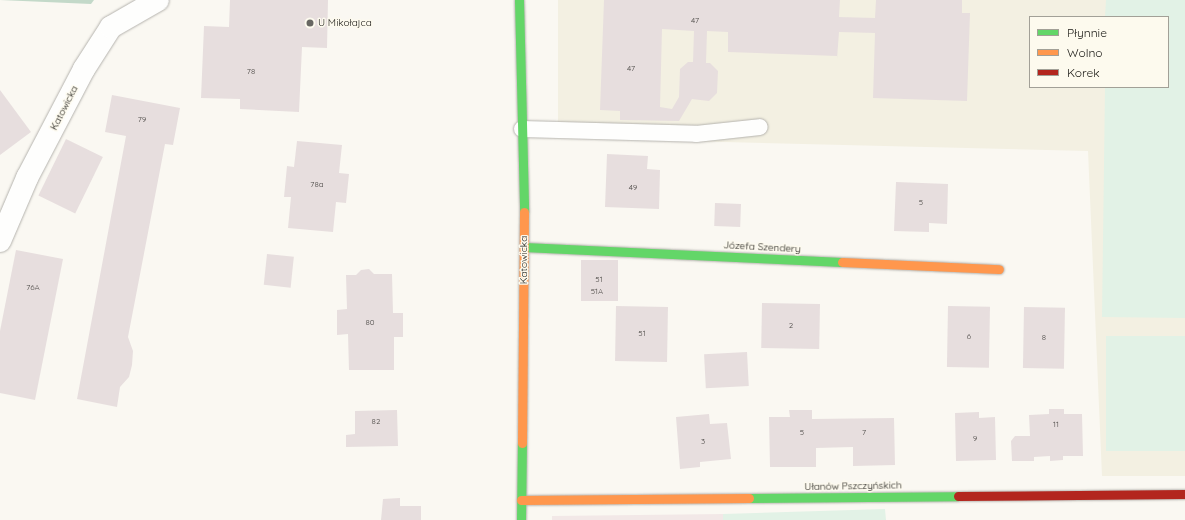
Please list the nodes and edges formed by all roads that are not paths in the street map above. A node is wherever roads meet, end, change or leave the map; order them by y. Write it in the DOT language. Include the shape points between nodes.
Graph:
graph roads {
  1 [pos="158,0"];
  2 [pos="519,0"];
  3 [pos="760,127"];
  4 [pos="522,129"];
  5 [pos="0,241"];
  6 [pos="524,247"];
  7 [pos="999,269"];
  8 [pos="1185,494"];
  9 [pos="521,500"];
  10 [pos="521,520"];
  1 -- 5 [label="street, Katowicka" via="111,28 107,33 84,69 34,164"];
  2 -- 4 [label="street, Katowicka"];
  3 -- 4 [label="lane" via="696,134"];
  4 -- 6 [label="street, Katowicka"];
  6 -- 7 [label="street, Józefa Szendery"];
  6 -- 9 [label="street, Katowicka"];
  8 -- 9 [label="street, Ułanów Pszczyńskich"];
  9 -- 10 [label="street, Katowicka"];
}
